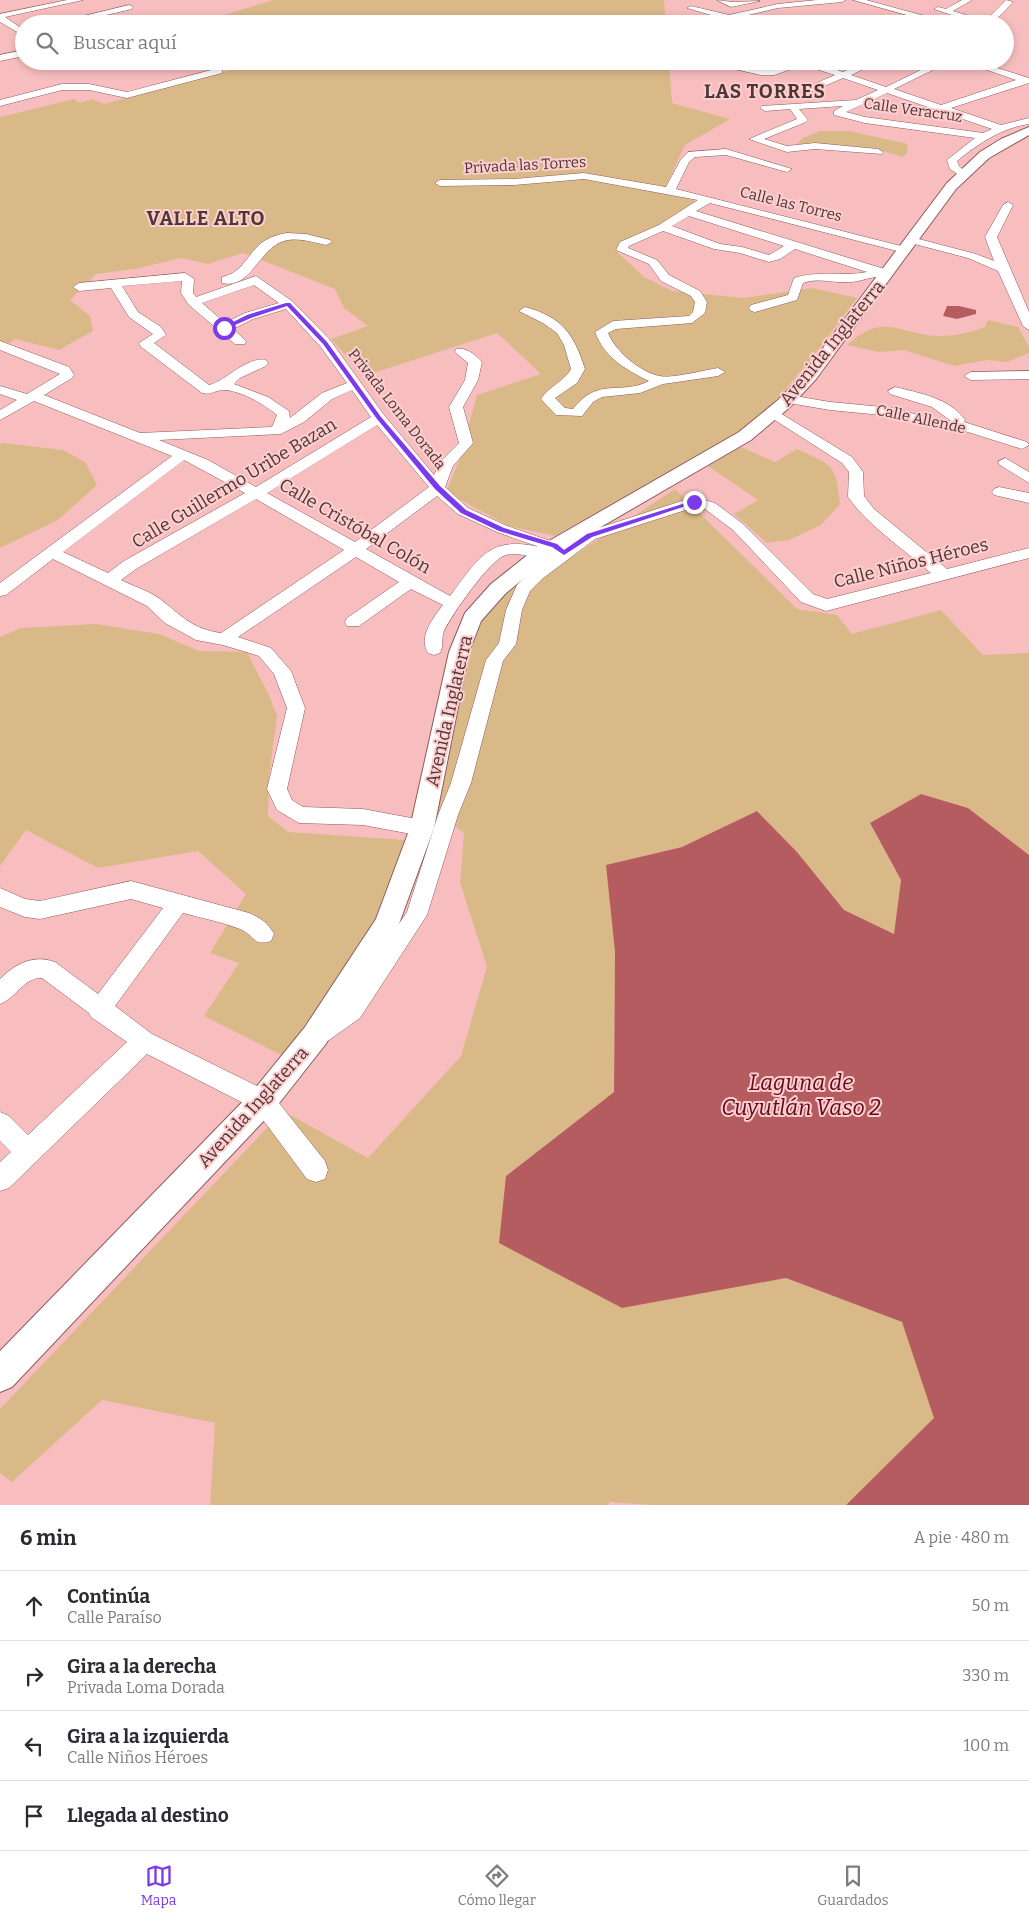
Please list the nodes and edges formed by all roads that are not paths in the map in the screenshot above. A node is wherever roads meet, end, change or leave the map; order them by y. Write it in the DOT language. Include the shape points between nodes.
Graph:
graph roads {
  1 [pos="79,0"];
  2 [pos="114,0"];
  3 [pos="721,0"];
  4 [pos="762,0"];
  5 [pos="766,0"];
  6 [pos="842,0"];
  7 [pos="857,0"];
  8 [pos="968,0"];
  9 [pos="1009,2"];
  10 [pos="52,6"];
  11 [pos="778,6"];
  12 [pos="928,6"];
  13 [pos="692,8"];
  14 [pos="946,12"];
  15 [pos="72,15"];
  16 [pos="97,15"];
  17 [pos="717,15"];
  18 [pos="740,15"];
  19 [pos="920,15"];
  20 [pos="956,15"];
  21 [pos="996,15"];
  22 [pos="0,17"];
  23 [pos="15,27"];
  24 [pos="15,34"];
  25 [pos="7,35"];
  26 [pos="15,55"];
  27 [pos="0,58"];
  28 [pos="750,70"];
  29 [pos="780,70"];
  30 [pos="831,70"];
  31 [pos="857,70"];
  32 [pos="927,70"];
  33 [pos="993,70"];
  34 [pos="219,71"];
  35 [pos="846,75"];
  36 [pos="1027,81"];
  37 [pos="888,88"];
  38 [pos="808,90"];
  39 [pos="0,102"];
  40 [pos="861,102"];
  41 [pos="792,106"];
  42 [pos="943,107"];
  43 [pos="765,108"];
  44 [pos="1029,121"];
  45 [pos="907,124"];
  46 [pos="1003,129"];
  47 [pos="1029,130"];
  48 [pos="984,136"];
  49 [pos="878,152"];
  50 [pos="787,168"];
  51 [pos="962,174"];
  52 [pos="440,183"];
  53 [pos="669,192"];
  54 [pos="708,199"];
  55 [pos="1008,205"];
  56 [pos="688,212"];
  57 [pos="784,218"];
  58 [pos="663,227"];
  59 [pos="758,233"];
  60 [pos="326,242"];
  61 [pos="794,244"];
  62 [pos="908,245"];
  63 [pos="1003,269"];
  64 [pos="884,273"];
  65 [pos="256,280"];
  66 [pos="115,284"];
  67 [pos="79,287"];
  68 [pos="190,297"];
  69 [pos="288,304"];
  70 [pos="755,308"];
  71 [pos="525,311"];
  72 [pos="1029,326"];
  73 [pos="224,328"];
  74 [pos="240,341"];
  75 [pos="0,345"];
  76 [pos="461,352"];
  77 [pos="261,363"];
  78 [pos="718,372"];
  79 [pos="1029,375"];
  80 [pos="971,376"];
  81 [pos="659,382"];
  82 [pos="355,384"];
  83 [pos="225,385"];
  84 [pos="0,390"];
  85 [pos="895,391"];
  86 [pos="31,398"];
  87 [pos="789,399"];
  88 [pos="776,414"];
  89 [pos="0,416"];
  90 [pos="379,418"];
  91 [pos="956,424"];
  92 [pos="276,431"];
  93 [pos="133,437"];
  94 [pos="1022,445"];
  95 [pos="183,454"];
  96 [pos="1005,462"];
  97 [pos="1029,479"];
  98 [pos="437,488"];
  99 [pos="999,492"];
  100 [pos="256,493"];
  101 [pos="1029,498"];
  102 [pos="356,548"];
  103 [pos="554,550"];
  104 [pos="1029,552"];
  105 [pos="53,553"];
  106 [pos="944,576"];
  107 [pos="108,581"];
  108 [pos="411,581"];
  109 [pos="0,592"];
  110 [pos="454,604"];
  111 [pos="353,622"];
  112 [pos="224,639"];
  113 [pos="434,649"];
  114 [pos="422,828"];
  115 [pos="0,897"];
  116 [pos="178,904"];
  117 [pos="264,934"];
  118 [pos="0,994"];
  119 [pos="99,1010"];
  120 [pos="315,1036"];
  121 [pos="144,1041"];
  122 [pos="263,1101"];
  123 [pos="0,1124"];
  124 [pos="28,1152"];
  125 [pos="316,1170"];
  126 [pos="0,1179"];
  127 [pos="0,1375"];
  1 -- 10 [label="street"];
  2 -- 16 [label="street" via="132,9"];
  3 -- 4 [label="street" via="731,5"];
  5 -- 11 [label="street"];
  6 -- 11 [label="street"];
  7 -- 19 [label="street"];
  8 -- 14 [label="street"];
  9 -- 21 [label="street"];
  10 -- 15 [label="street"];
  10 -- 22 [label="street"];
  11 -- 18 [label="street"];
  12 -- 14 [label="street"];
  13 -- 17 [label="street"];
  14 -- 20 [label="street"];
  22 -- 23 [label="street"];
  24 -- 25 [label="street"];
  26 -- 27 [label="street"];
  28 -- 29 [label="street"];
  30 -- 35 [label="street"];
  31 -- 35 [label="street"];
  32 -- 37 [label="street"];
  33 -- 36 [label="street"];
  34 -- 39 [label="street" via="127,95 89,87 62,87"];
  35 -- 37 [label="street"];
  35 -- 38 [label="street"];
  36 -- 42 [label="street"];
  37 -- 40 [label="street"];
  37 -- 42 [label="street"];
  40 -- 41 [label="street"];
  40 -- 45 [label="street, Calle Veracruz" via="837,113 865,120"];
  41 -- 43 [label="street"];
  41 -- 49 [label="street" via="803,120 754,139 787,149 815,146"];
  42 -- 45 [label="street"];
  42 -- 46 [label="street"];
  44 -- 46 [label="street"];
  45 -- 48 [label="street, Calle Veracruz"];
  46 -- 48 [label="street"];
  47 -- 51 [label="main road, Avenida Inglaterra" via="987,152"];
  48 -- 51 [label="street" via="952,160"];
  50 -- 53 [label="street" via="726,152 692,154"];
  51 -- 62 [label="main road, Avenida Inglaterra"];
  52 -- 53 [label="street, Privada las Torres" via="514,182 584,176"];
  53 -- 54 [label="street, Calle las Torres"];
  54 -- 56 [label="street"];
  54 -- 57 [label="street, Calle las Torres"];
  55 -- 63 [label="street" via="991,237"];
  56 -- 58 [label="street"];
  56 -- 59 [label="street"];
  57 -- 59 [label="street"];
  57 -- 62 [label="street, Calle las Torres"];
  58 -- 61 [label="street" via="718,247 742,250 769,259 776,258"];
  58 -- 81 [label="street" via="624,244 622,250 653,262 664,278 696,294 701,302 699,313 680,322 613,325 601,332 618,359"];
  59 -- 61 [label="street"];
  60 -- 68 [label="street" via="302,235 282,237 263,247 240,276 207,284"];
  61 -- 64 [label="street"];
  62 -- 63 [label="street, Calle las Torres" via="972,256"];
  62 -- 64 [label="main road, Avenida Inglaterra"];
  63 -- 72 [label="street"];
  64 -- 70 [label="street" via="851,279 808,277 798,281 793,297"];
  64 -- 87 [label="main road, Avenida Inglaterra" via="818,365"];
  65 -- 68 [label="street"];
  65 -- 69 [label="street, Privada Loma Dorada"];
  66 -- 67 [label="street"];
  66 -- 68 [label="street" via="185,277"];
  66 -- 83 [label="street" via="133,314 160,335 145,343 208,390"];
  68 -- 73 [label="street"];
  69 -- 73 [label="street"];
  69 -- 82 [label="street, Privada Loma Dorada" via="325,343"];
  71 -- 81 [label="street" via="562,328 572,347 578,369 572,380 548,399 561,412 577,413 591,397 606,392 638,391"];
  73 -- 74 [label="street"];
  75 -- 86 [label="street" via="64,370 67,375"];
  76 -- 98 [label="street" via="475,362 476,370 456,407 466,443 446,464"];
  77 -- 83 [label="street" via="235,375"];
  78 -- 81 [label="street"];
  79 -- 80 [label="street"];
  82 -- 90 [label="street, Privada Loma Dorada"];
  82 -- 92 [label="street" via="334,392 299,419"];
  83 -- 92 [label="street" via="273,404 284,414"];
  84 -- 86 [label="street, Calle Cristóbal Colón"];
  85 -- 91 [label="street" via="937,404 951,412 958,420"];
  86 -- 89 [label="street"];
  86 -- 93 [label="street, Calle Cristóbal Colón"];
  87 -- 88 [label="main road, Avenida Inglaterra"];
  87 -- 91 [label="street, Calle Allende" via="894,412 943,426"];
  88 -- 103 [label="main road, Avenida Inglaterra" via="745,436"];
  88 -- 106 [label="street" via="847,460 856,472 856,497"];
  90 -- 98 [label="street, Privada Loma Dorada"];
  90 -- 100 [label="street, Calle Guillermo Uribe Bazan"];
  91 -- 94 [label="street, Calle Allende"];
  92 -- 93 [label="street"];
  93 -- 95 [label="street, Calle Cristóbal Colón"];
  95 -- 100 [label="street, Calle Cristóbal Colón"];
  95 -- 105 [label="street"];
  96 -- 97 [label="street"];
  98 -- 102 [label="street"];
  98 -- 103 [label="street, Privada Loma Dorada" via="463,511"];
  99 -- 101 [label="street"];
  100 -- 102 [label="street, Calle Cristóbal Colón"];
  100 -- 107 [label="street, Calle Guillermo Uribe Bazan" via="130,565"];
  102 -- 108 [label="street, Calle Cristóbal Colón"];
  102 -- 112 [label="street"];
  103 -- 106 [label="street, Calle Niños Héroes" via="694,502 710,506 738,527 807,598 826,605"];
  103 -- 110 [label="street" via="502,550 487,559"];
  103 -- 114 [label="main road, Avenida Inglaterra" via="498,589 472,618 459,652"];
  103 -- 120 [label="street" via="523,589 514,610 507,644 495,660 462,783 448,815 416,915 352,1011"];
  104 -- 106 [label="street, Calle Niños Héroes"];
  105 -- 107 [label="street"];
  105 -- 109 [label="street"];
  107 -- 112 [label="street" via="154,602 171,619 202,636"];
  108 -- 110 [label="street, Calle Cristóbal Colón"];
  108 -- 111 [label="street"];
  110 -- 113 [label="street" via="434,634"];
  112 -- 114 [label="street" via="266,652 282,671 296,708 277,789 284,805 299,815 363,817"];
  114 -- 120 [label="main road, Avenida Inglaterra" via="387,924"];
  115 -- 116 [label="street" via="14,905 39,910 131,890"];
  116 -- 117 [label="street" via="249,922"];
  116 -- 119 [label="street"];
  118 -- 119 [label="street" via="23,972 34,967 47,969"];
  119 -- 121 [label="street"];
  120 -- 122 [label="main road, Avenida Inglaterra"];
  121 -- 122 [label="street"];
  121 -- 124 [label="street"];
  122 -- 125 [label="street"];
  122 -- 127 [label="main road, Avenida Inglaterra"];
  123 -- 124 [label="street"];
  124 -- 126 [label="street"];
}
